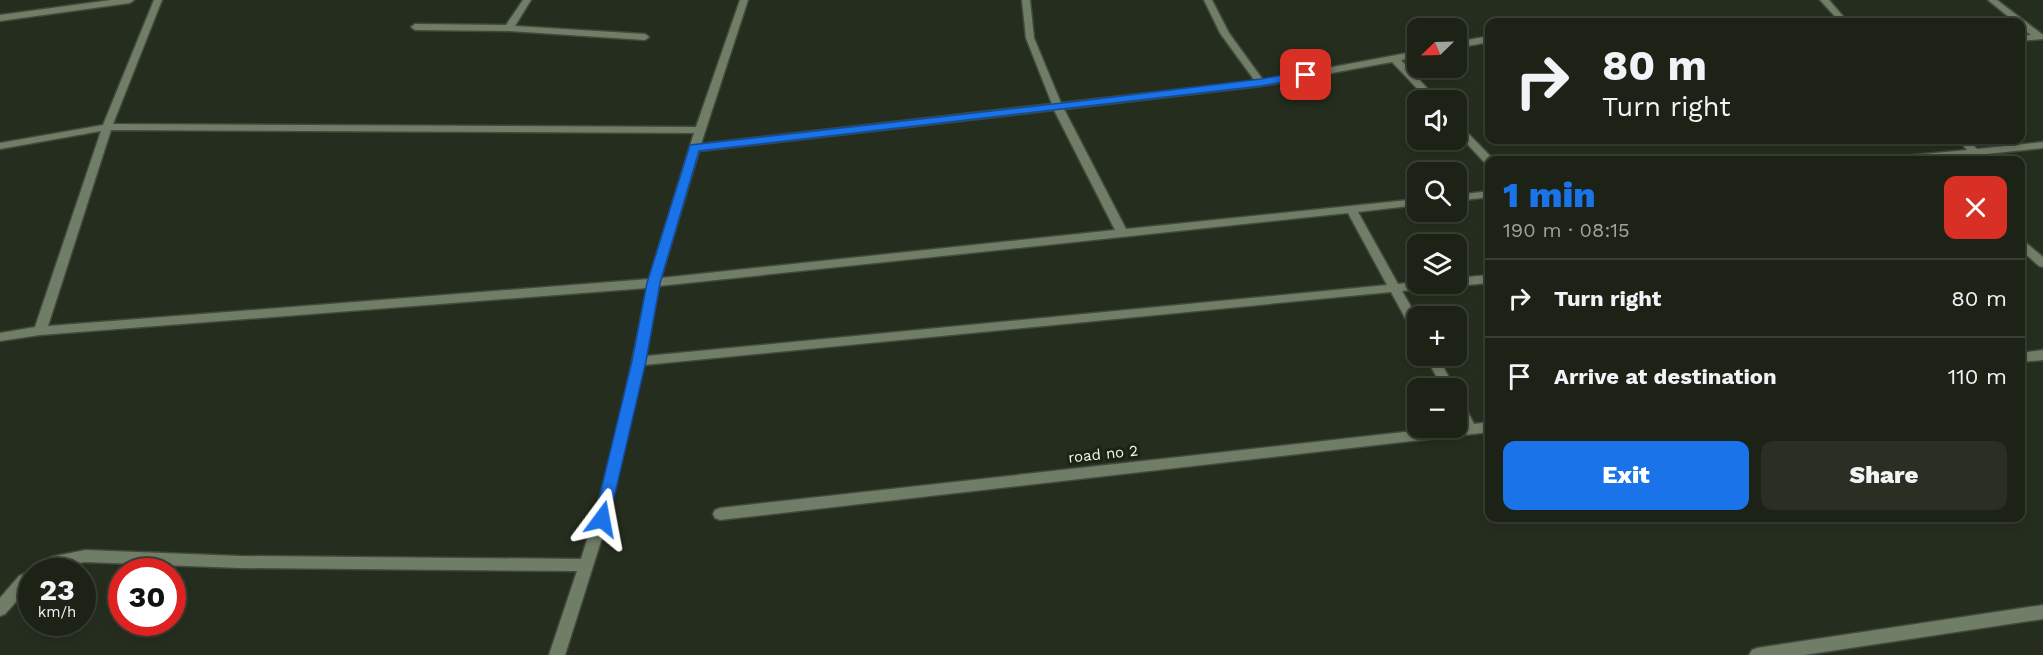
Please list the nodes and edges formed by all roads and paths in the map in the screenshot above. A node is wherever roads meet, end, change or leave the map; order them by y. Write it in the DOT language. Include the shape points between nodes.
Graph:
graph roads {
  1 [pos="130,0"];
  2 [pos="158,0"];
  3 [pos="526,0"];
  4 [pos="744,0"];
  5 [pos="1026,0"];
  6 [pos="1208,0"];
  7 [pos="1824,0"];
  8 [pos="1992,0"];
  9 [pos="0,18"];
  10 [pos="1840,18"];
  11 [pos="2016,18"];
  12 [pos="2025,25"];
  13 [pos="415,27"];
  14 [pos="508,28"];
  15 [pos="645,37"];
  16 [pos="2041,37"];
  17 [pos="2025,38"];
  18 [pos="1485,40"];
  19 [pos="1467,43"];
  20 [pos="1407,56"];
  21 [pos="1395,58"];
  22 [pos="1261,83"];
  23 [pos="1424,90"];
  24 [pos="1058,107"];
  25 [pos="107,127"];
  26 [pos="700,130"];
  27 [pos="1467,138"];
  28 [pos="1967,144"];
  29 [pos="0,146"];
  30 [pos="2043,146"];
  31 [pos="694,148"];
  32 [pos="1976,152"];
  33 [pos="1946,156"];
  34 [pos="1485,157"];
  35 [pos="1485,195"];
  36 [pos="1467,197"];
  37 [pos="1407,203"];
  38 [pos="1351,209"];
  39 [pos="1122,233"];
  40 [pos="2025,247"];
  41 [pos="2043,263"];
  42 [pos="1485,279"];
  43 [pos="1467,281"];
  44 [pos="654,283"];
  45 [pos="1407,287"];
  46 [pos="1394,288"];
  47 [pos="1407,311"];
  48 [pos="40,331"];
  49 [pos="0,337"];
  50 [pos="2043,355"];
  51 [pos="2025,357"];
  52 [pos="639,361"];
  53 [pos="1467,422"];
  54 [pos="1485,428"];
  55 [pos="1471,429"];
  56 [pos="720,514"];
  57 [pos="70,558"];
  58 [pos="585,565"];
  59 [pos="18,587"];
  60 [pos="0,609"];
  61 [pos="2043,612"];
  62 [pos="557,655"];
  63 [pos="1758,655"];
  1 -- 9 [label="street"];
  2 -- 25 [label="street"];
  3 -- 14 [label="street"];
  4 -- 26 [label="street"];
  5 -- 24 [label="street" via="1030,38"];
  6 -- 22 [label="street" via="1224,32"];
  7 -- 10 [label="street"];
  8 -- 11 [label="street"];
  12 -- 16 [label="street"];
  13 -- 14 [label="street"];
  14 -- 15 [label="street"];
  16 -- 17 [label="street"];
  18 -- 19 [label="street"];
  20 -- 21 [label="street"];
  21 -- 22 [label="street"];
  21 -- 23 [label="street"];
  22 -- 24 [label="street"];
  24 -- 31 [label="street"];
  24 -- 39 [label="street"];
  25 -- 26 [label="street"];
  25 -- 29 [label="street"];
  25 -- 48 [label="street"];
  26 -- 31 [label="street"];
  27 -- 34 [label="street"];
  28 -- 32 [label="street"];
  30 -- 32 [label="street"];
  31 -- 44 [label="street"];
  32 -- 33 [label="street"];
  35 -- 36 [label="street"];
  37 -- 38 [label="street"];
  38 -- 39 [label="street"];
  38 -- 46 [label="street"];
  39 -- 44 [label="street"];
  40 -- 41 [label="street"];
  42 -- 43 [label="street"];
  44 -- 48 [label="street"];
  44 -- 52 [label="street"];
  45 -- 46 [label="street"];
  46 -- 47 [label="street"];
  46 -- 52 [label="street"];
  48 -- 49 [label="street"];
  50 -- 51 [label="street"];
  52 -- 58 [label="street" via="602,519"];
  53 -- 55 [label="street"];
  54 -- 55 [label="street, road no 2"];
  55 -- 56 [label="street, road no 2"];
  57 -- 58 [label="street" via="85,555"];
  58 -- 62 [label="street"];
  59 -- 60 [label="street"];
  61 -- 63 [label="street"];
}
